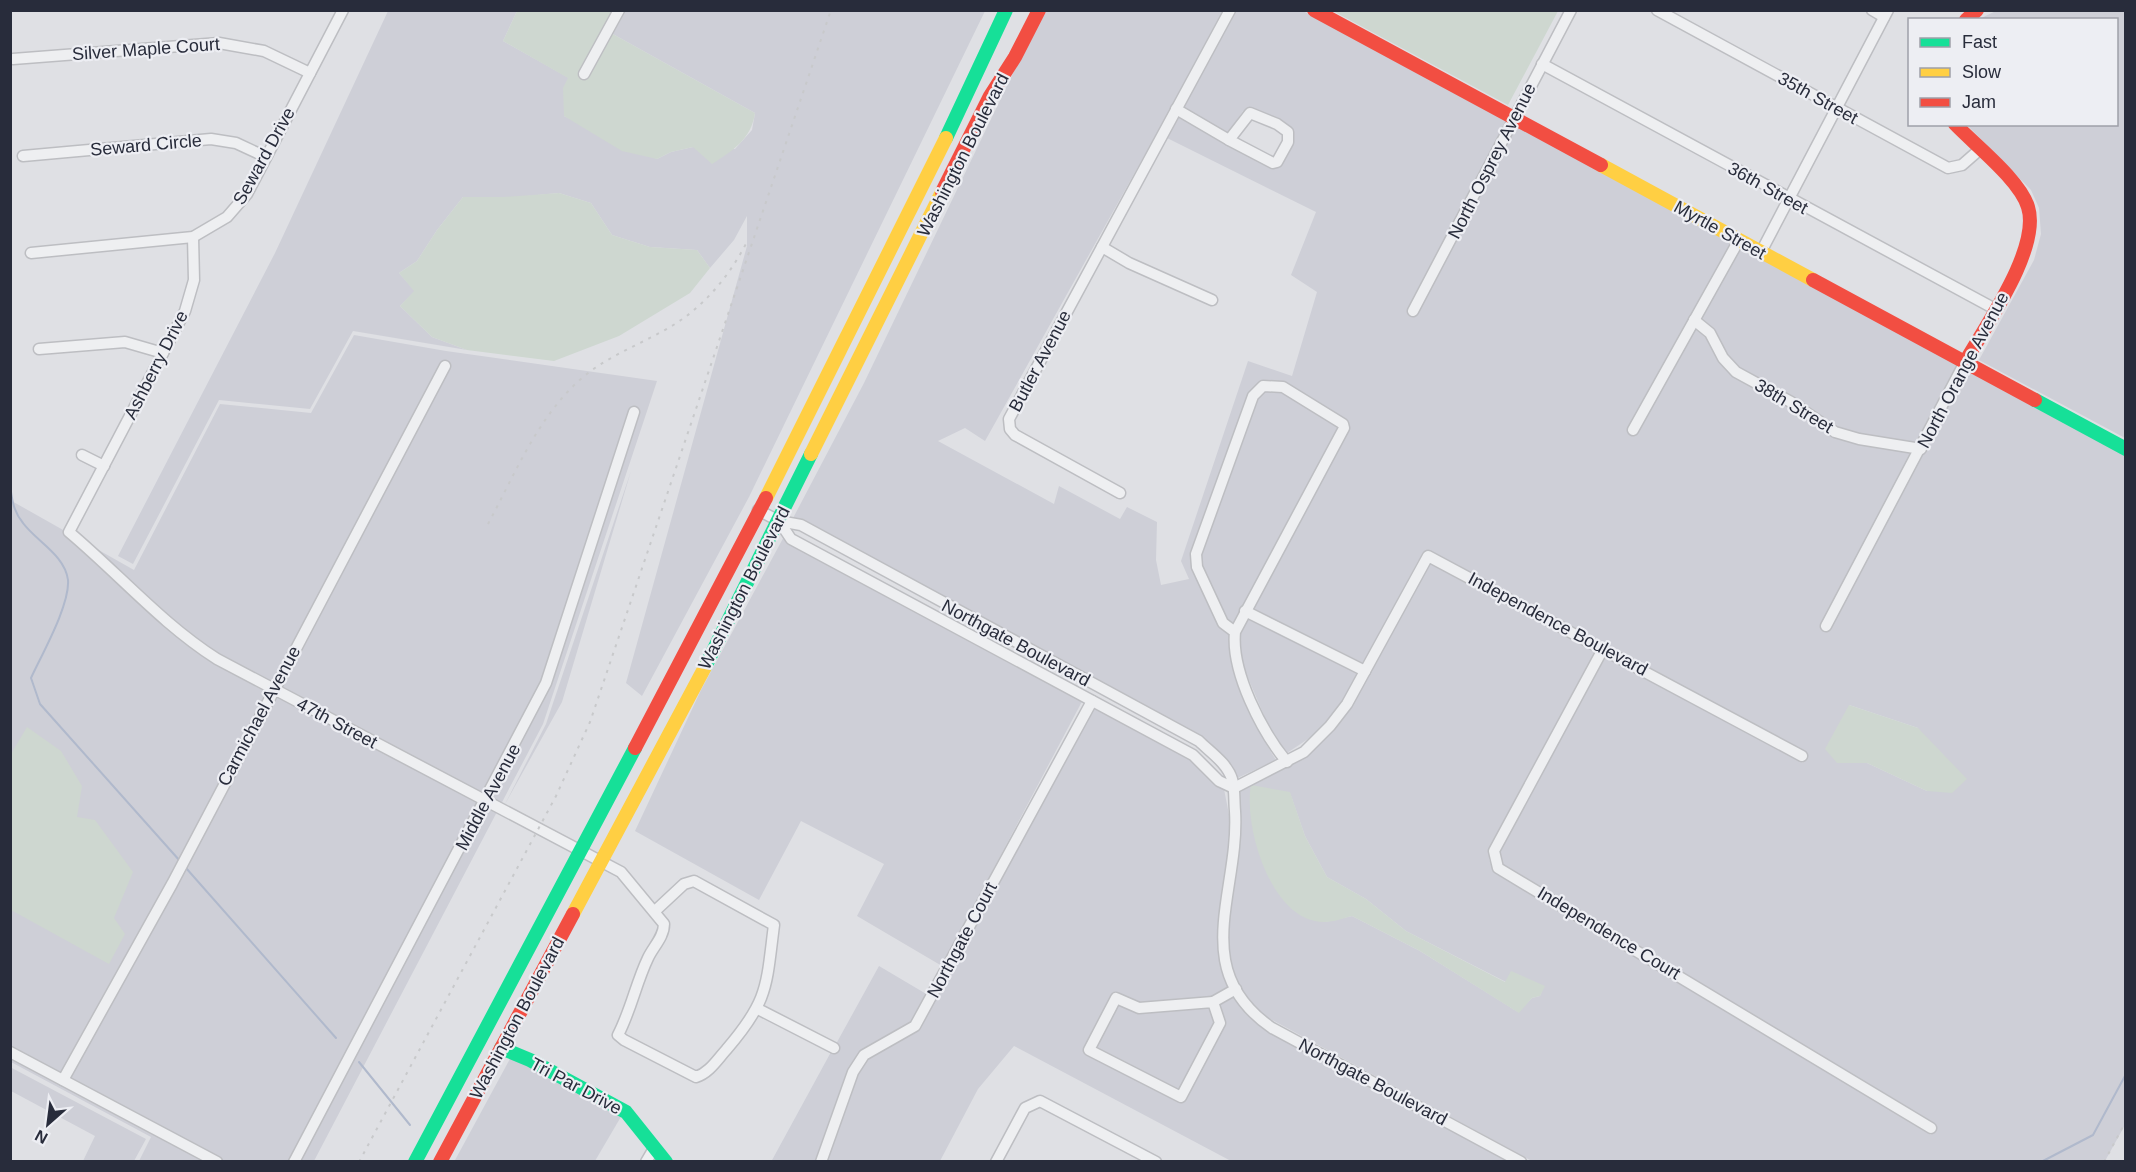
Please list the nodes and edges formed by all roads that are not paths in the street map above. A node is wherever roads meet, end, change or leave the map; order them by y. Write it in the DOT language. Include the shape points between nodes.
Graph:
graph roads {
  1 [pos="343,10"];
  2 [pos="619,10"];
  3 [pos="1005,10"];
  4 [pos="1039,10"];
  5 [pos="1230,10"];
  6 [pos="1314,10"];
  7 [pos="1571,10"];
  8 [pos="1657,10"];
  9 [pos="1872,10"];
  10 [pos="1886,14"];
  11 [pos="13,59"];
  12 [pos="1542,64"];
  13 [pos="310,73"];
  14 [pos="584,74"];
  15 [pos="1176,109"];
  16 [pos="1837,109"];
  17 [pos="1514,118"];
  18 [pos="1957,126"];
  19 [pos="1229,140"];
  20 [pos="1978,151"];
  21 [pos="23,156"];
  22 [pos="266,157"];
  23 [pos="1789,199"];
  24 [pos="193,237"];
  25 [pos="1739,240"];
  26 [pos="1102,247"];
  27 [pos="1761,252"];
  28 [pos="31,253"];
  29 [pos="1212,300"];
  30 [pos="1995,309"];
  31 [pos="1413,311"];
  32 [pos="1694,320"];
  33 [pos="39,349"];
  34 [pos="163,353"];
  35 [pos="1965,362"];
  36 [pos="445,366"];
  37 [pos="634,412"];
  38 [pos="1633,430"];
  39 [pos="1921,449"];
  40 [pos="2126,449"];
  41 [pos="82,455"];
  42 [pos="104,465"];
  43 [pos="1120,493"];
  44 [pos="758,510"];
  45 [pos="779,521"];
  46 [pos="1245,611"];
  47 [pos="1826,626"];
  48 [pos="1235,632"];
  49 [pos="1603,649"];
  50 [pos="1365,671"];
  51 [pos="273,689"];
  52 [pos="1092,701"];
  53 [pos="1802,756"];
  54 [pos="1287,762"];
  55 [pos="1234,788"];
  56 [pos="485,801"];
  57 [pos="580,851"];
  58 [pos="601,861"];
  59 [pos="655,911"];
  60 [pos="541,925"];
  61 [pos="1236,989"];
  62 [pos="1213,1002"];
  63 [pos="758,1009"];
  64 [pos="501,1048"];
  65 [pos="834,1048"];
  66 [pos="10,1052"];
  67 [pos="63,1080"];
  68 [pos="1930,1128"];
  69 [pos="423,1147"];
  70 [pos="650,1156"];
  71 [pos="1001,1160"];
  72 [pos="217,1161"];
  73 [pos="294,1161"];
  74 [pos="415,1161"];
  75 [pos="420,1161"];
  76 [pos="440,1161"];
  77 [pos="666,1161"];
  78 [pos="821,1161"];
  79 [pos="1156,1161"];
  80 [pos="1521,1161"];
  1 -- 13 [label="street, Seward Drive"];
  2 -- 14 [label="street"];
  3 -- 44 [label="main road, Washington Boulevard"];
  4 -- 45 [label="main road, Washington Boulevard" via="990,96"];
  5 -- 15 [label="street, Butler Avenue"];
  6 -- 17 [label="main road, Myrtle Street"];
  7 -- 12 [label="street, North Osprey Avenue"];
  8 -- 16 [label="street, 35th Street"];
  9 -- 10 [label="street"];
  10 -- 16 [label="street"];
  11 -- 13 [label="street, Silver Maple Court" via="219,43 264,51"];
  12 -- 17 [label="street, North Osprey Avenue"];
  12 -- 23 [label="street, 36th Street"];
  13 -- 22 [label="street, Seward Drive"];
  15 -- 19 [label="street"];
  15 -- 26 [label="street, Butler Avenue"];
  16 -- 20 [label="street, 35th Street" via="1948,168 1962,165"];
  16 -- 23 [label="street"];
  17 -- 25 [label="main road, Myrtle Street"];
  17 -- 31 [label="street, North Osprey Avenue"];
  18 -- 20 [label="main road, North Orange Avenue"];
  19 -- 19 [label="street" via="1273,163 1283,153 1289,137 1277,124 1250,113"];
  20 -- 30 [label="main road, North Orange Avenue" via="2017,188 2030,216 2026,250"];
  21 -- 22 [label="street, Seward Circle" via="211,139 236,143"];
  22 -- 24 [label="street, Seward Drive" via="236,208"];
  23 -- 27 [label="street"];
  23 -- 30 [label="street, 36th Street"];
  24 -- 28 [label="street, Seward Drive"];
  24 -- 34 [label="street, Ashberry Drive" via="192,292"];
  25 -- 27 [label="main road, Myrtle Street"];
  25 -- 32 [label="street"];
  26 -- 29 [label="street"];
  26 -- 43 [label="street, Butler Avenue" via="1009,424 1016,435"];
  27 -- 35 [label="main road, Myrtle Street"];
  30 -- 35 [label="main road, North Orange Avenue"];
  32 -- 38 [label="street"];
  32 -- 39 [label="street, 38th Street" via="1710,333 1723,358 1736,372 1835,432"];
  33 -- 34 [label="street" via="125,342"];
  34 -- 42 [label="street, Ashberry Drive"];
  35 -- 39 [label="street, North Orange Avenue"];
  35 -- 40 [label="main road, Myrtle Street"];
  36 -- 51 [label="street, Carmichael Avenue"];
  37 -- 56 [label="street, Middle Avenue" via="546,683"];
  39 -- 47 [label="street, North Orange Avenue"];
  41 -- 42 [label="street"];
  42 -- 51 [label="street, 47th Street" via="69,532 187,638 230,667"];
  44 -- 45 [label="street, Northgate Boulevard"];
  44 -- 57 [label="main road, Washington Boulevard" via="688,651"];
  45 -- 52 [label="street, Northgate Boulevard" via="790,539"];
  45 -- 55 [label="street, Northgate Boulevard" via="801,525 1199,741 1223,764"];
  45 -- 58 [label="main road, Washington Boulevard"];
  46 -- 48 [label="street"];
  46 -- 48 [label="street" via="1344,428 1279,386 1263,386 1253,396 1196,554 1197,567 1223,623"];
  46 -- 50 [label="street"];
  48 -- 54 [label="street" via="1236,661 1270,742"];
  49 -- 50 [label="street, Independence Boulevard" via="1428,556"];
  49 -- 53 [label="street, Independence Boulevard"];
  49 -- 68 [label="street, Independence Court" via="1494,851 1498,868"];
  50 -- 54 [label="street, Independence Boulevard" via="1330,726 1305,752"];
  51 -- 56 [label="street, 47th Street"];
  51 -- 67 [label="street, Carmichael Avenue" via="172,884"];
  52 -- 55 [label="street, Northgate Boulevard" via="1193,755 1219,781"];
  52 -- 78 [label="street, Northgate Court" via="915,1026 864,1055 853,1072"];
  54 -- 55 [label="street, Independence Boulevard"];
  55 -- 61 [label="street, Northgate Boulevard" via="1236,836 1221,941 1226,969"];
  56 -- 57 [label="street, 47th Street"];
  56 -- 73 [label="street, Middle Avenue"];
  57 -- 58 [label="street, 47th Street"];
  57 -- 60 [label="main road, Washington Boulevard"];
  58 -- 59 [label="street, 47th Street" via="621,872"];
  58 -- 64 [label="main road, Washington Boulevard"];
  59 -- 63 [label="street" via="684,884 694,881 774,924 769,974"];
  59 -- 63 [label="street" via="663,920 664,929 647,960 620,1038 696,1077 708,1070"];
  60 -- 64 [label="main road" via="496,1018"];
  60 -- 69 [label="main road, Washington Boulevard"];
  61 -- 62 [label="street"];
  61 -- 80 [label="street, Northgate Boulevard" via="1250,1009 1272,1028"];
  62 -- 62 [label="street" via="1220,1023 1181,1097 1089,1050 1116,999 1139,1008"];
  63 -- 65 [label="street"];
  64 -- 70 [label="main road, Tri Par Drive" via="626,1112 638,1122"];
  64 -- 76 [label="main road, Washington Boulevard"];
  66 -- 67 [label="street"];
  67 -- 72 [label="street"];
  69 -- 74 [label="main road, Washington Boulevard"];
  69 -- 75 [label="main road"];
  70 -- 77 [label="main road, Tri Par Drive"];
  71 -- 79 [label="street" via="1025,1108 1034,1101 1045,1102"];
}
